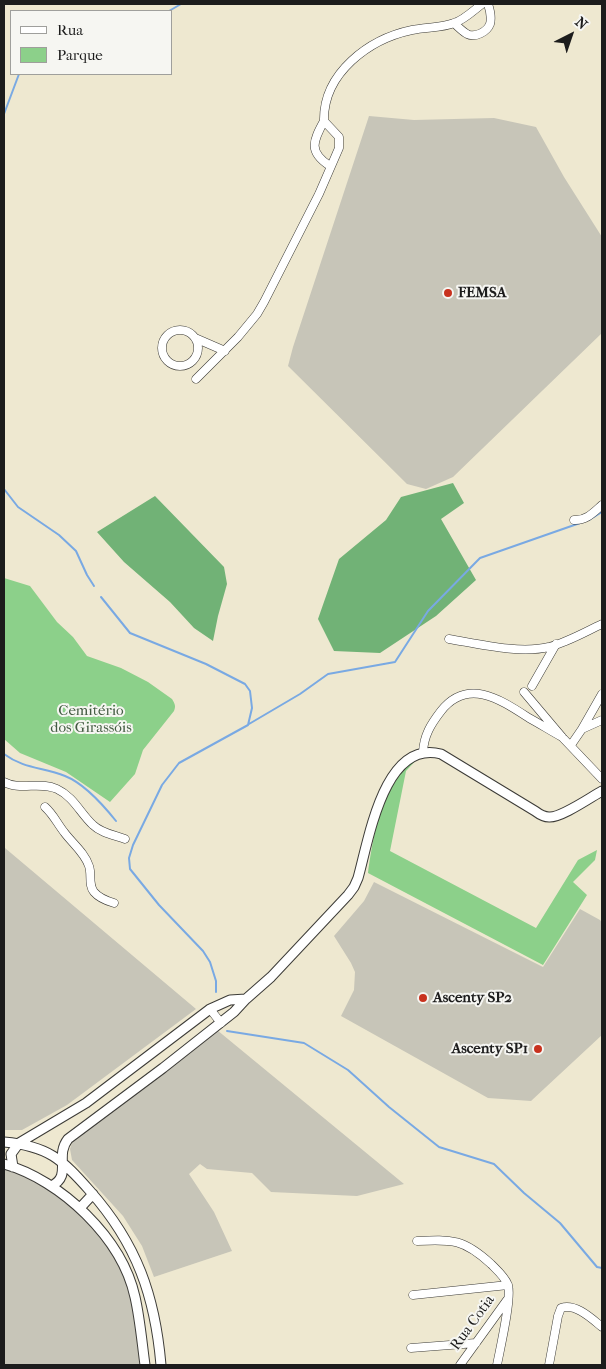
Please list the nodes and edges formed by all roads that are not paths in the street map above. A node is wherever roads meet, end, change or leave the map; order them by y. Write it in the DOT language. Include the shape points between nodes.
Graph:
graph roads {
  1 [pos="482,4"];
  2 [pos="488,4"];
  3 [pos="454,23"];
  4 [pos="324,121"];
  5 [pos="330,166"];
  6 [pos="195,338"];
  7 [pos="225,351"];
  8 [pos="196,379"];
  9 [pos="602,505"];
  10 [pos="574,520"];
  11 [pos="602,624"];
  12 [pos="449,639"];
  13 [pos="556,644"];
  14 [pos="532,686"];
  15 [pos="524,692"];
  16 [pos="602,694"];
  17 [pos="602,720"];
  18 [pos="582,729"];
  19 [pos="562,737"];
  20 [pos="571,745"];
  21 [pos="423,752"];
  22 [pos="602,779"];
  23 [pos="4,782"];
  24 [pos="602,791"];
  25 [pos="45,807"];
  26 [pos="125,839"];
  27 [pos="114,903"];
  28 [pos="246,999"];
  29 [pos="210,1009"];
  30 [pos="221,1023"];
  31 [pos="4,1142"];
  32 [pos="19,1143"];
  33 [pos="61,1161"];
  34 [pos="8,1165"];
  35 [pos="52,1186"];
  36 [pos="93,1194"];
  37 [pos="80,1208"];
  38 [pos="417,1242"];
  39 [pos="508,1285"];
  40 [pos="413,1295"];
  41 [pos="508,1298"];
  42 [pos="602,1327"];
  43 [pos="476,1343"];
  44 [pos="411,1348"];
  45 [pos="144,1365"];
  46 [pos="161,1365"];
  47 [pos="460,1365"];
  48 [pos="497,1365"];
  49 [pos="550,1365"];
  1 -- 3 [label="street"];
  2 -- 3 [label="street" via="491,19 484,31 471,35"];
  3 -- 4 [label="street" via="411,30 361,53 332,86"];
  4 -- 5 [label="street" via="339,137 339,148"];
  4 -- 5 [label="street" via="314,143 322,161"];
  5 -- 7 [label="street" via="264,302"];
  6 -- 6 [label="street" via="185,331 169,334 162,348 166,359 181,366 192,361 198,350"];
  6 -- 7 [label="street"];
  7 -- 8 [label="street"];
  9 -- 10 [label="street" via="589,516"];
  11 -- 13 [label="street"];
  12 -- 13 [label="street" via="520,649"];
  13 -- 14 [label="street"];
  15 -- 19 [label="street"];
  16 -- 18 [label="street"];
  17 -- 18 [label="street"];
  18 -- 20 [label="street"];
  19 -- 20 [label="street"];
  19 -- 21 [label="street" via="498,699 474,693 462,695 444,707 428,730"];
  20 -- 22 [label="street"];
  21 -- 24 [label="street" via="442,754 549,818"];
  21 -- 28 [label="street" via="408,760 391,777 354,887 272,977"];
  23 -- 26 [label="street" via="15,786 44,785 59,790 72,800 94,827"];
  25 -- 27 [label="street" via="87,861 94,892"];
  28 -- 29 [label="street" via="230,1000"];
  28 -- 30 [label="street"];
  29 -- 30 [label="street"];
  29 -- 32 [label="street" via="86,1103"];
  30 -- 33 [label="street" via="73,1134 64,1144"];
  31 -- 32 [label="street"];
  32 -- 33 [label="street"];
  32 -- 34 [label="street"];
  33 -- 35 [label="street" via="62,1178"];
  33 -- 36 [label="street"];
  34 -- 35 [label="street"];
  35 -- 37 [label="street"];
  36 -- 37 [label="street"];
  36 -- 46 [label="street" via="122,1233 145,1280"];
  37 -- 45 [label="street" via="106,1236 127,1274 135,1296"];
  38 -- 39 [label="street" via="452,1241 473,1248"];
  39 -- 40 [label="street"];
  39 -- 41 [label="street"];
  41 -- 43 [label="street, Rua Cotia"];
  41 -- 48 [label="street"];
  42 -- 49 [label="street" via="580,1311 565,1306 559,1311"];
  43 -- 44 [label="street"];
  43 -- 47 [label="street, Rua Cotia"];
}
